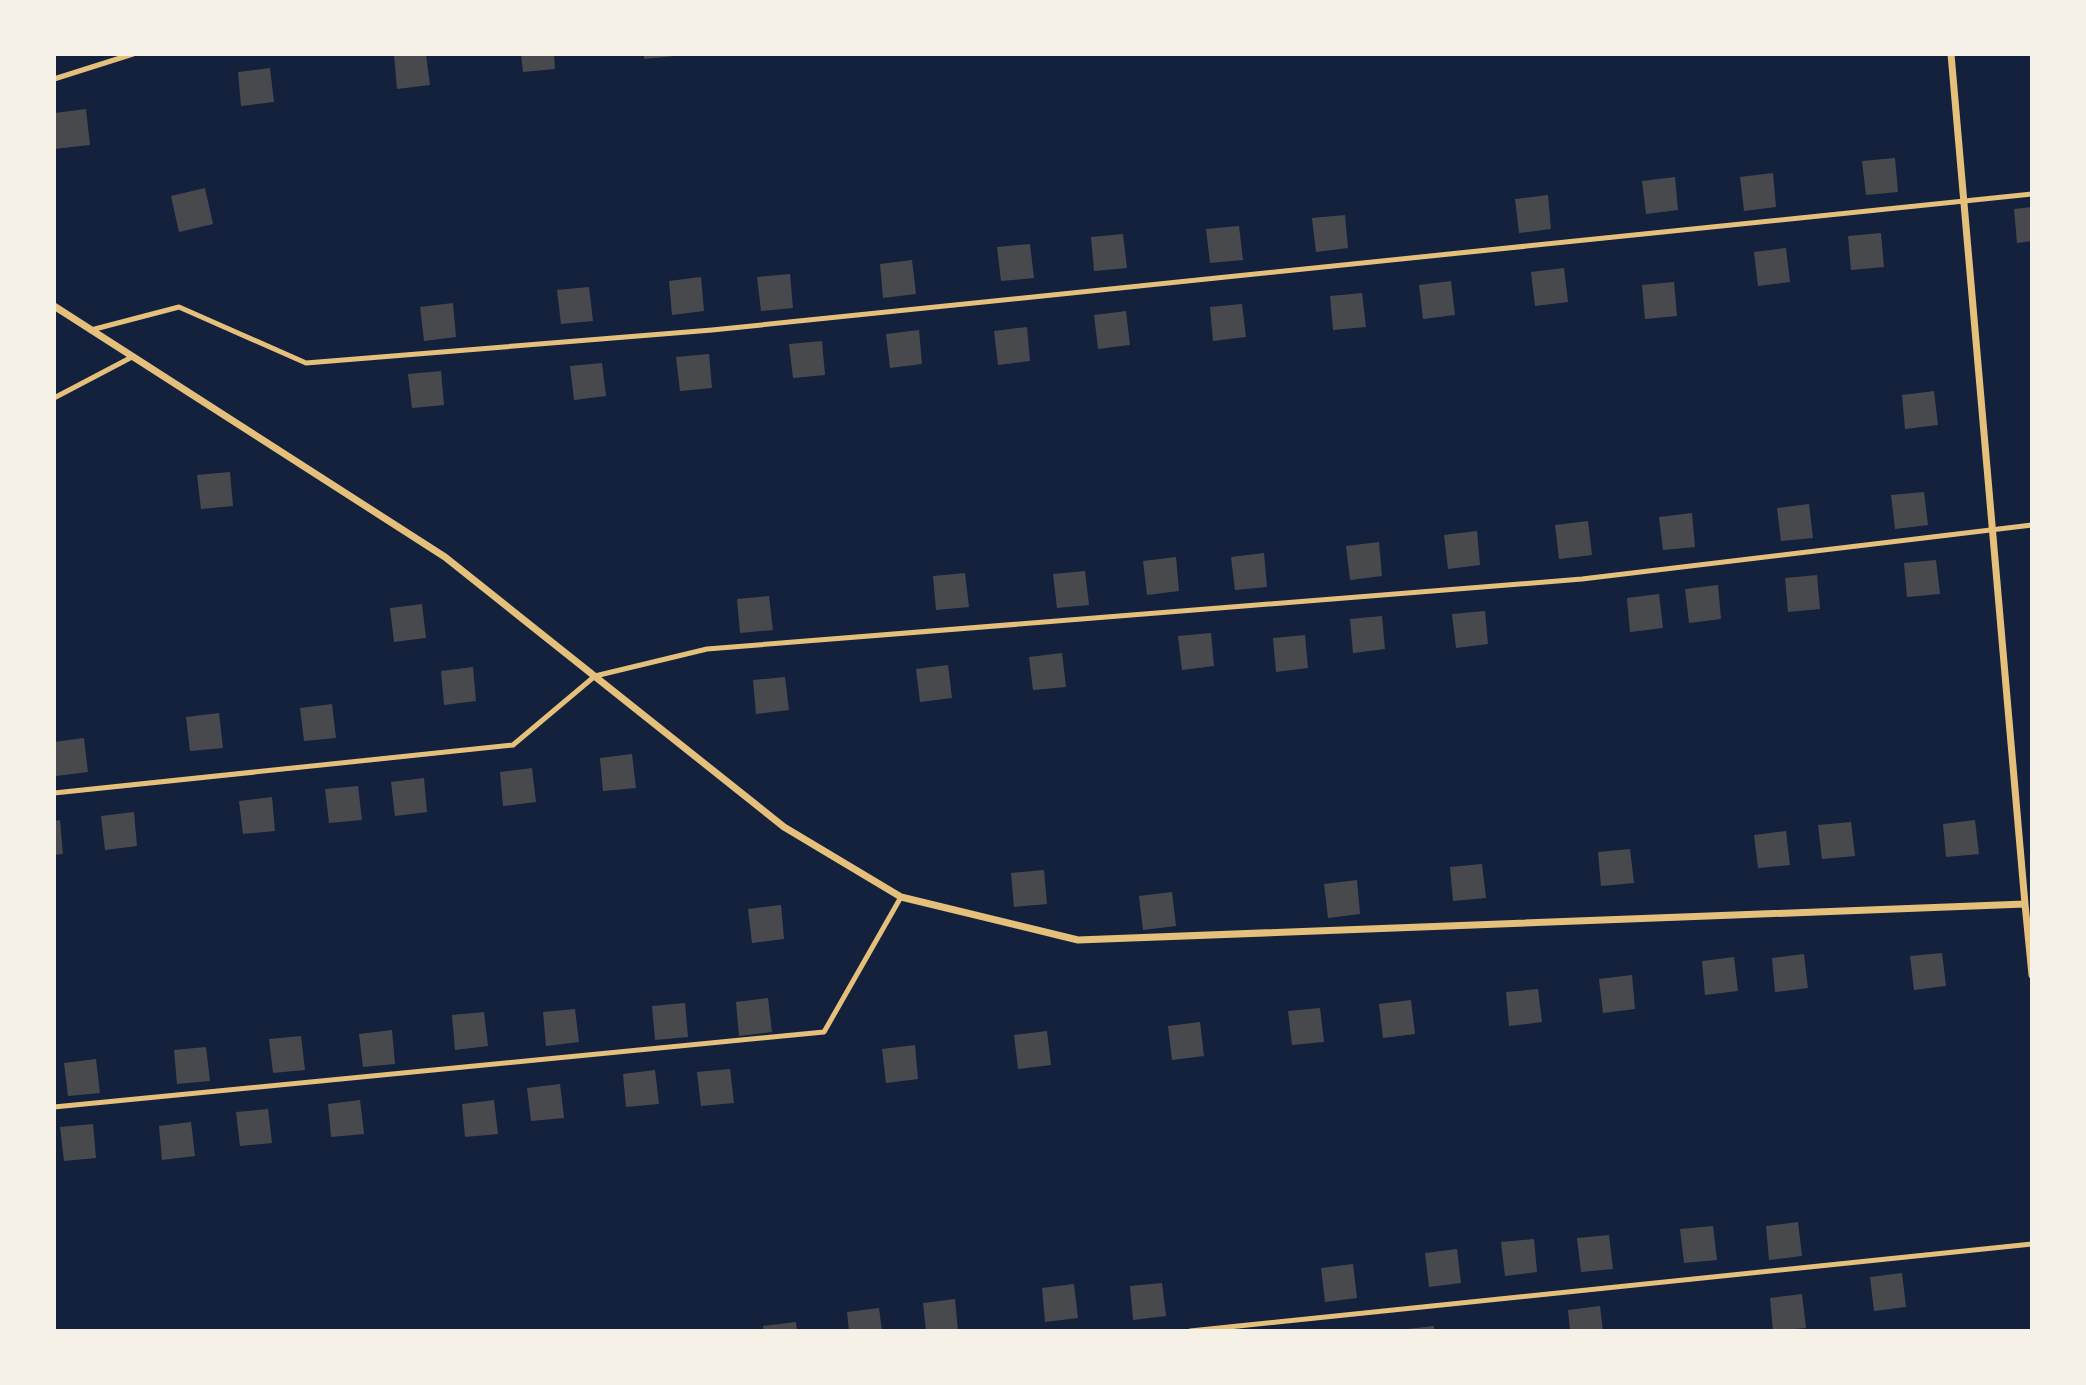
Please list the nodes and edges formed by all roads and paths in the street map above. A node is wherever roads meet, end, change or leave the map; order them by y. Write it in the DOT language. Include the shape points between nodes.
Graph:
graph roads {
  1 [pos="132,54"];
  2 [pos="1951,54"];
  3 [pos="54,79"];
  4 [pos="2032,194"];
  5 [pos="1964,201"];
  6 [pos="54,306"];
  7 [pos="91,330"];
  8 [pos="132,357"];
  9 [pos="54,398"];
  10 [pos="2032,525"];
  11 [pos="1992,529"];
  12 [pos="595,676"];
  13 [pos="54,793"];
  14 [pos="901,897"];
  15 [pos="2028,904"];
  16 [pos="2032,975"];
  17 [pos="54,1107"];
  18 [pos="2032,1244"];
  19 [pos="1190,1331"];
  1 -- 3 [label="lane"];
  2 -- 5 [label="street"];
  4 -- 5 [label="lane"];
  5 -- 7 [label="lane" via="712,330 306,363 179,307"];
  5 -- 11 [label="street"];
  6 -- 7 [label="street"];
  7 -- 8 [label="street"];
  8 -- 9 [label="lane"];
  8 -- 12 [label="street" via="445,557"];
  10 -- 11 [label="lane"];
  11 -- 12 [label="lane" via="1582,579 707,649"];
  11 -- 15 [label="street"];
  12 -- 13 [label="lane" via="513,745"];
  12 -- 14 [label="street" via="784,827"];
  14 -- 15 [label="street" via="1078,940"];
  14 -- 17 [label="lane" via="824,1032"];
  15 -- 16 [label="street"];
  18 -- 19 [label="lane"];
}
